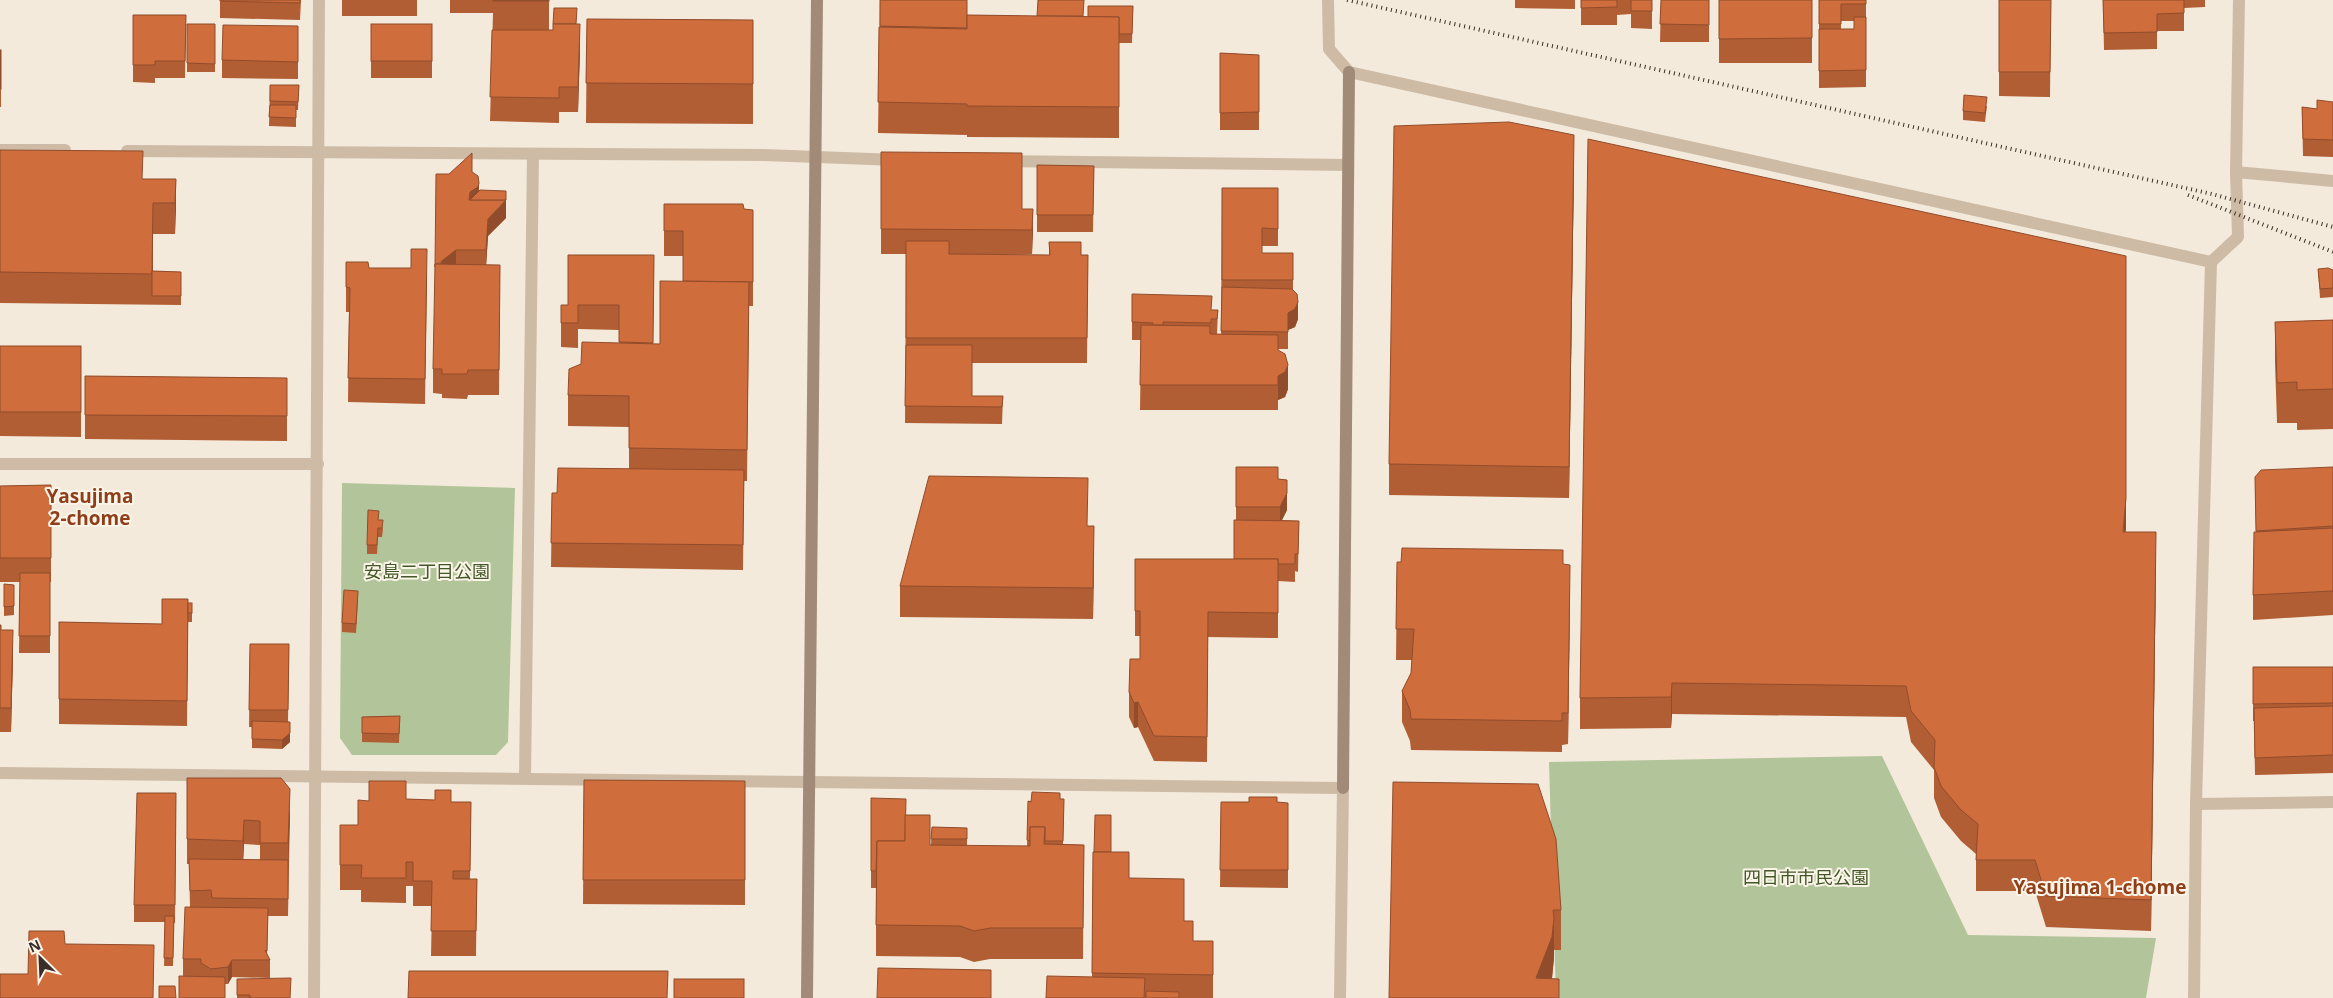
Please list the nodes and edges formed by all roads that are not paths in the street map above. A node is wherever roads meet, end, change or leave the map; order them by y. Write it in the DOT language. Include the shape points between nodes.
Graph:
graph roads {
  1 [pos="319,0"];
  2 [pos="818,0"];
  3 [pos="1328,0"];
  4 [pos="2238,0"];
  5 [pos="1349,72"];
  6 [pos="0,150"];
  7 [pos="80,151"];
  8 [pos="110,151"];
  9 [pos="319,154"];
  10 [pos="533,154"];
  11 [pos="815,157"];
  12 [pos="906,160"];
  13 [pos="994,161"];
  14 [pos="1348,165"];
  15 [pos="2236,172"];
  16 [pos="2333,181"];
  17 [pos="2210,262"];
  18 [pos="0,464"];
  19 [pos="318,464"];
  20 [pos="0,773"];
  21 [pos="317,775"];
  22 [pos="525,778"];
  23 [pos="809,782"];
  24 [pos="1343,788"];
  25 [pos="2333,802"];
  26 [pos="2196,804"];
  27 [pos="314,998"];
  28 [pos="806,998"];
  29 [pos="1340,998"];
  30 [pos="2194,998"];
  1 -- 9 [label="street"];
  2 -- 11 [label="street"];
  3 -- 5 [label="street" via="1329,49"];
  4 -- 15 [label="street"];
  5 -- 14 [label="street"];
  5 -- 17 [label="street"];
  6 -- 7 [label="street"];
  8 -- 9 [label="street"];
  9 -- 10 [label="street"];
  9 -- 19 [label="street"];
  10 -- 11 [label="street"];
  10 -- 22 [label="street"];
  11 -- 12 [label="street"];
  11 -- 23 [label="street"];
  13 -- 14 [label="street"];
  14 -- 24 [label="street"];
  15 -- 16 [label="street"];
  15 -- 17 [label="street" via="2238,237"];
  17 -- 26 [label="street"];
  18 -- 19 [label="street"];
  19 -- 21 [label="street"];
  20 -- 21 [label="street"];
  21 -- 22 [label="street"];
  21 -- 27 [label="street"];
  22 -- 23 [label="street"];
  23 -- 24 [label="street"];
  23 -- 28 [label="street"];
  24 -- 29 [label="street"];
  25 -- 26 [label="street"];
  26 -- 30 [label="street"];
}
